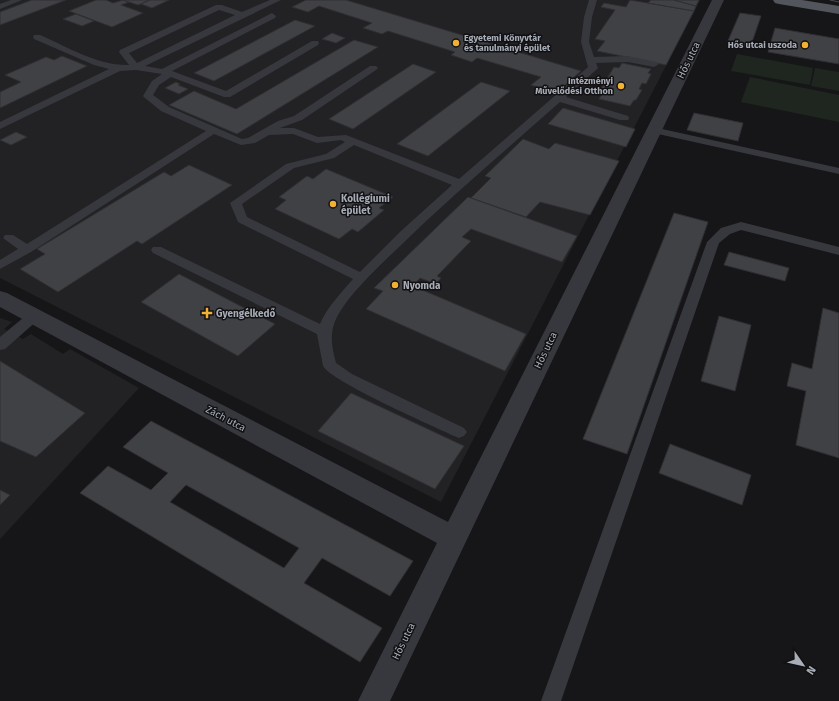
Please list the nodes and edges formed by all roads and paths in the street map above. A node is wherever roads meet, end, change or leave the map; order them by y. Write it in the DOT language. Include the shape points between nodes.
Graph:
graph roads {
  1 [pos="18,0"];
  2 [pos="213,0"];
  3 [pos="277,0"];
  4 [pos="593,0"];
  5 [pos="718,0"];
  6 [pos="779,0"];
  7 [pos="0,7"];
  8 [pos="839,10"];
  9 [pos="245,13"];
  10 [pos="272,16"];
  11 [pos="37,37"];
  12 [pos="316,44"];
  13 [pos="591,60"];
  14 [pos="654,64"];
  15 [pos="136,66"];
  16 [pos="118,68"];
  17 [pos="373,68"];
  18 [pos="167,73"];
  19 [pos="559,98"];
  20 [pos="624,118"];
  21 [pos="0,126"];
  22 [pos="214,130"];
  23 [pos="653,130"];
  24 [pos="266,132"];
  25 [pos="353,141"];
  26 [pos="839,171"];
  27 [pos="460,184"];
  28 [pos="9,238"];
  29 [pos="27,248"];
  30 [pos="157,250"];
  31 [pos="839,251"];
  32 [pos="0,265"];
  33 [pos="360,277"];
  34 [pos="0,298"];
  35 [pos="34,316"];
  36 [pos="324,332"];
  37 [pos="0,345"];
  38 [pos="459,432"];
  39 [pos="452,538"];
  40 [pos="374,701"];
  41 [pos="551,701"];
  1 -- 7 [label="lane"];
  2 -- 9 [label="lane"];
  3 -- 9 [label="lane"];
  4 -- 13 [label="lane" via="585,42"];
  5 -- 23 [label="street, Hős utca"];
  6 -- 8 [label="main road"];
  9 -- 15 [label="lane"];
  9 -- 15 [label="lane" via="219,7 123,52"];
  10 -- 18 [label="lane"];
  11 -- 16 [label="lane" via="97,63"];
  12 -- 18 [label="lane" via="227,95"];
  13 -- 14 [label="lane" via="628,59"];
  13 -- 19 [label="lane" via="593,68"];
  15 -- 16 [label="lane"];
  15 -- 18 [label="lane"];
  16 -- 21 [label="lane"];
  17 -- 24 [label="lane" via="298,118"];
  18 -- 22 [label="lane" via="154,83 148,96 165,109"];
  19 -- 20 [label="lane"];
  19 -- 27 [label="lane"];
  22 -- 24 [label="lane" via="241,142 251,141"];
  22 -- 29 [label="lane" via="183,146"];
  23 -- 26 [label="lane"];
  23 -- 39 [label="street, Hős utca"];
  24 -- 25 [label="lane" via="294,131 317,140 342,137"];
  25 -- 27 [label="lane"];
  25 -- 33 [label="lane" via="330,156 290,166 236,204 242,219"];
  27 -- 33 [label="lane"];
  28 -- 29 [label="lane"];
  29 -- 32 [label="lane"];
  30 -- 36 [label="lane"];
  31 -- 41 [label="lane" via="741,226 729,228 713,242"];
  33 -- 36 [label="lane" via="330,315"];
  34 -- 35 [label="street, Zách utca"];
  35 -- 37 [label="lane"];
  35 -- 39 [label="street, Zách utca"];
  36 -- 38 [label="lane" via="330,366 346,378"];
  39 -- 40 [label="street, Hős utca"];
}
